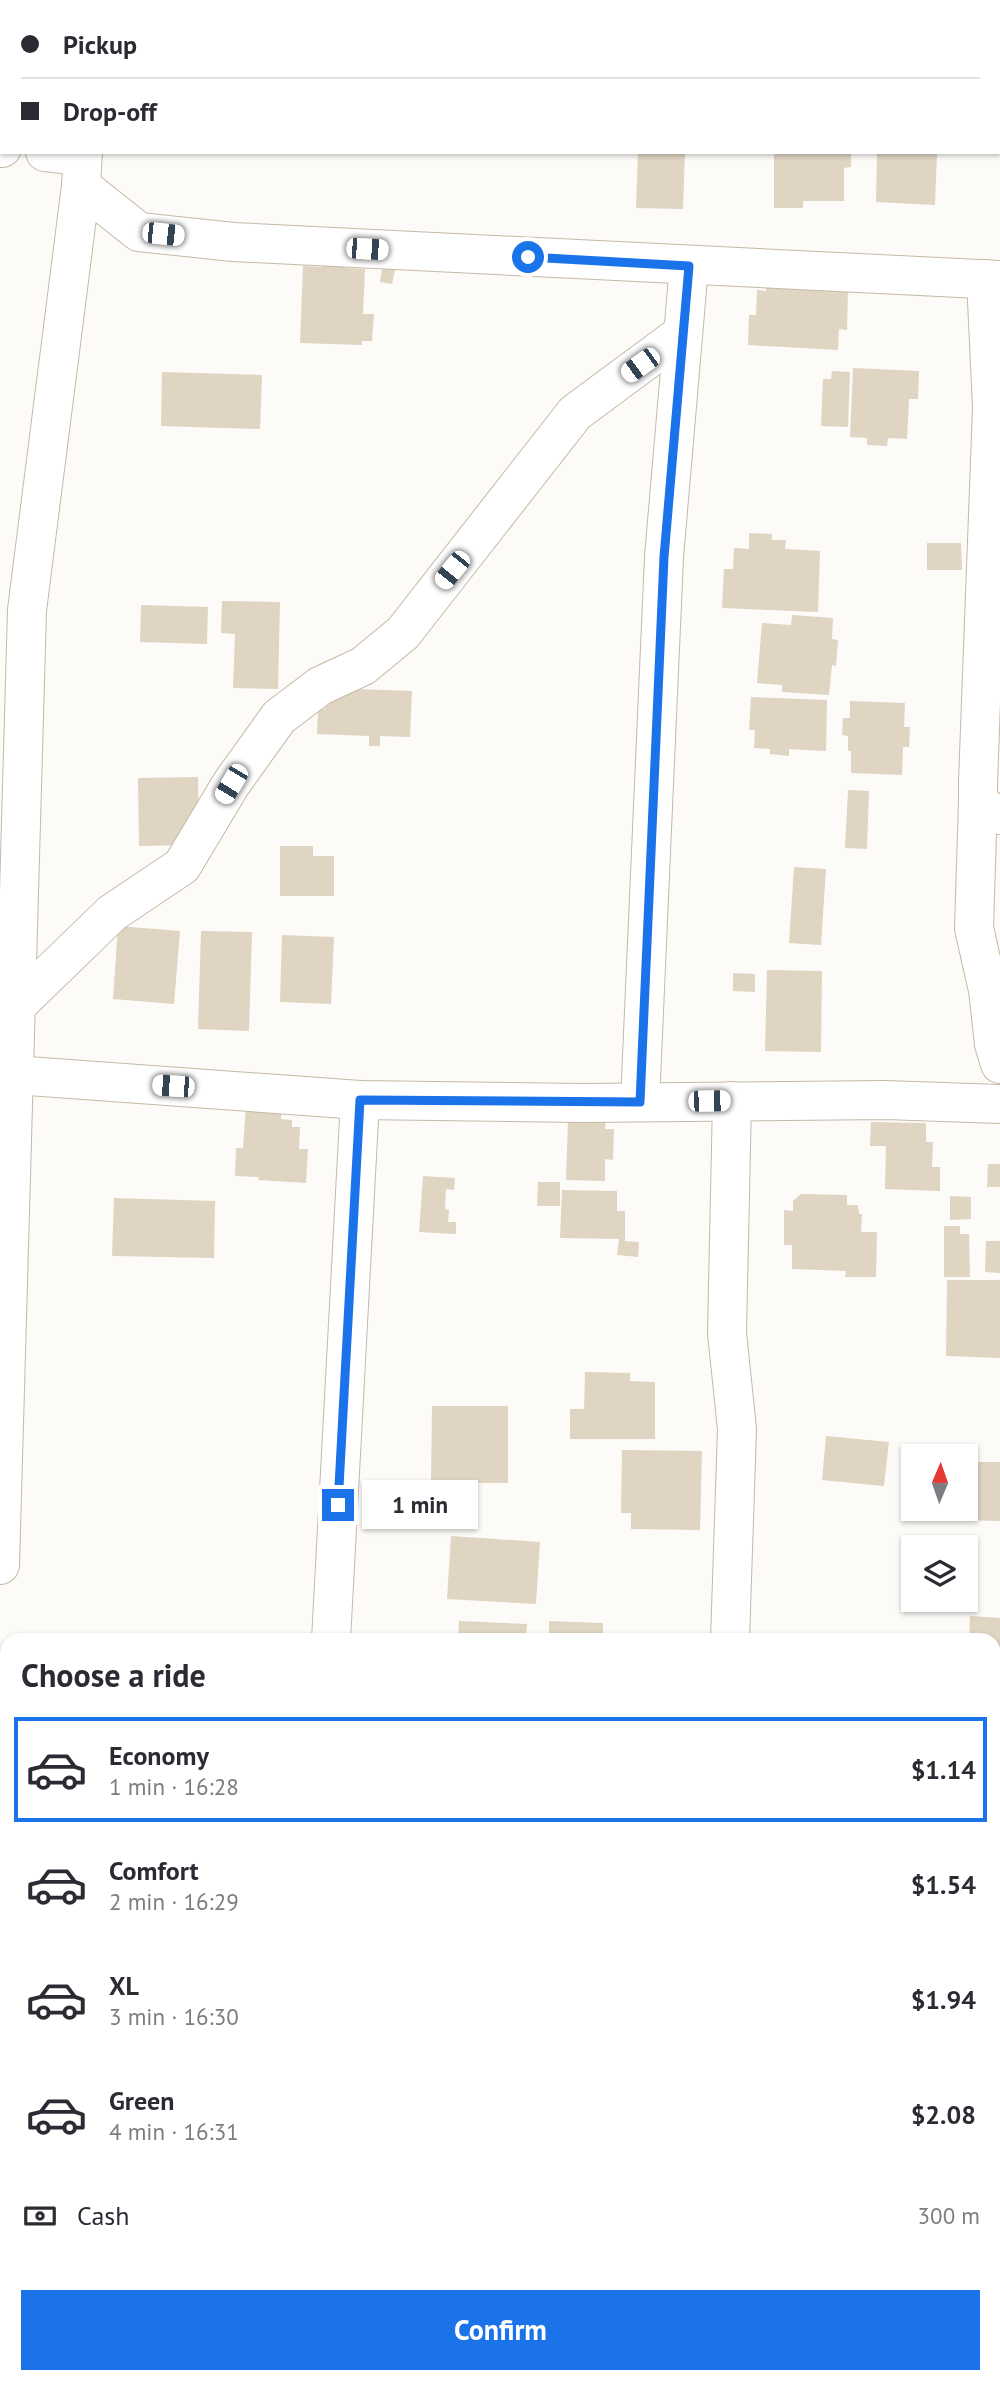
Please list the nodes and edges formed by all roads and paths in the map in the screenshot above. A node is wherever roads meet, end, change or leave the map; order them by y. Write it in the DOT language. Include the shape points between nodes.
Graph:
graph roads {
  1 [pos="51,154"];
  2 [pos="82,165"];
  3 [pos="689,266"];
  4 [pos="993,280"];
  5 [pos="683,333"];
  6 [pos="989,808"];
  7 [pos="15,1007"];
  8 [pos="1000,1063"];
  9 [pos="7,1074"];
  10 [pos="360,1100"];
  11 [pos="732,1101"];
  12 [pos="640,1102"];
  13 [pos="1000,1104"];
  14 [pos="0,1565"];
  15 [pos="331,1633"];
  16 [pos="730,1633"];
  1 -- 2 [label="street"];
  2 -- 3 [label="street" via="139,232 233,242"];
  2 -- 7 [label="street" via="27,610"];
  3 -- 4 [label="street"];
  3 -- 5 [label="street"];
  4 -- 6 [label="street"];
  5 -- 7 [label="street" via="575,413 402,633 363,666 320,686 279,717 231,784 182,866 113,913"];
  5 -- 12 [label="street" via="664,557"];
  6 -- 8 [label="street" via="974,928"];
  7 -- 9 [label="street"];
  9 -- 10 [label="street"];
  9 -- 14 [label="street"];
  10 -- 12 [label="street"];
  10 -- 15 [label="street"];
  11 -- 12 [label="street"];
  11 -- 13 [label="street"];
  11 -- 16 [label="street" via="727,1333 737,1429"];
}
